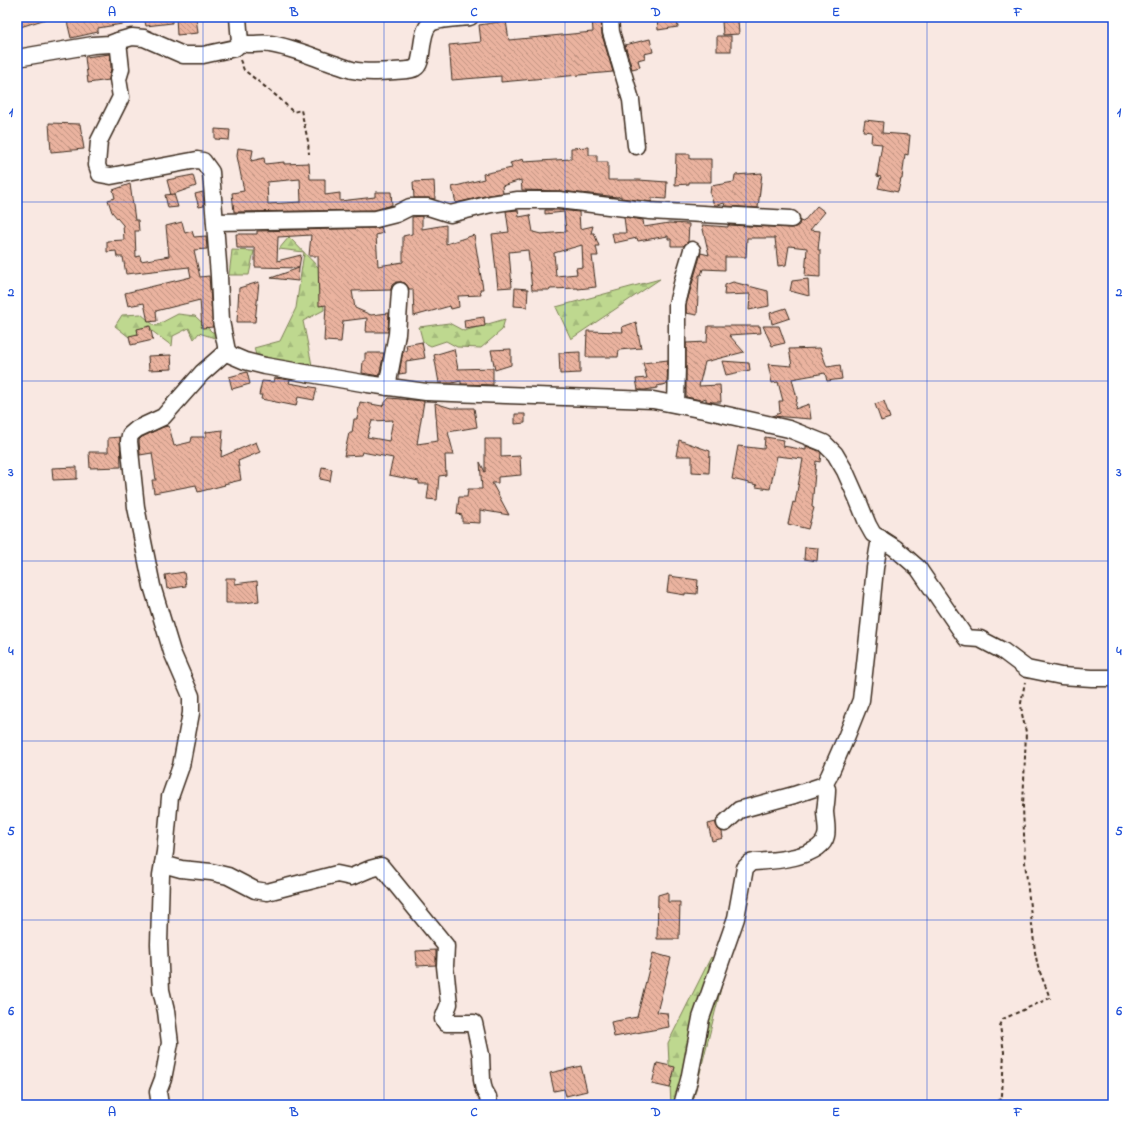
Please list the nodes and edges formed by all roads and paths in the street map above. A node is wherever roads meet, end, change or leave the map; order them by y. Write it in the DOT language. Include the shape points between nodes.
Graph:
graph roads {
  1 [pos="238,17"];
  2 [pos="470,17"];
  3 [pos="610,17"];
  4 [pos="118,41"];
  5 [pos="237,46"];
  6 [pos="17,58"];
  7 [pos="636,146"];
  8 [pos="309,154"];
  9 [pos="791,219"];
  10 [pos="215,222"];
  11 [pos="692,250"];
  12 [pos="400,291"];
  13 [pos="227,351"];
  14 [pos="387,386"];
  15 [pos="676,404"];
  16 [pos="886,542"];
  17 [pos="1027,669"];
  18 [pos="1113,678"];
  19 [pos="824,785"];
  20 [pos="725,822"];
  21 [pos="163,864"];
  22 [pos="160,1105"];
  23 [pos="489,1105"];
  24 [pos="682,1105"];
  25 [pos="992,1105"];
  1 -- 5 [label="street"];
  2 -- 5 [label="street" via="431,23 424,33 420,63 414,69 378,72 351,70 269,43"];
  3 -- 7 [label="street" via="611,32 631,100"];
  4 -- 5 [label="street" via="132,37 144,38 183,55 203,55"];
  4 -- 6 [label="street"];
  4 -- 10 [label="street" via="122,69 118,79 121,97 99,141 97,165 100,174 111,176 203,161 211,172"];
  5 -- 8 [label="path" via="244,70 293,112 301,110"];
  9 -- 10 [label="street" via="650,211 552,200 518,200 450,214 428,207 410,207 376,219"];
  10 -- 13 [label="street" via="221,321"];
  11 -- 15 [label="street" via="677,304"];
  12 -- 14 [label="street" via="397,334"];
  13 -- 14 [label="street" via="245,361 265,366"];
  13 -- 21 [label="street" via="202,373 164,417 137,429 130,435 129,441 136,507 152,586 172,652 191,696 191,713 182,760 170,797"];
  14 -- 15 [label="street" via="426,392 653,400"];
  15 -- 16 [label="street" via="789,428 824,443 835,454 845,471 873,534"];
  16 -- 17 [label="street" via="918,568 966,638 980,639 1004,650"];
  16 -- 19 [label="street" via="875,568 861,700"];
  17 -- 18 [label="street" via="1061,676"];
  17 -- 25 [label="path" via="1021,703 1026,732 1023,806 1025,862 1035,952 1050,998 1004,1020 1000,1026 1004,1052 1002,1095 1001,1099"];
  19 -- 20 [label="street" via="739,810"];
  19 -- 24 [label="street" via="827,789 826,836 821,844 810,852 784,859 754,862 745,868 736,918 701,1018"];
  21 -- 22 [label="street" via="159,944 161,990 170,1043 158,1092"];
  21 -- 23 [label="street" via="228,876 255,890 267,892 337,874 351,877 381,866 446,946 445,966 449,1004 443,1019 446,1023 474,1023 481,1055 482,1080"];
}
